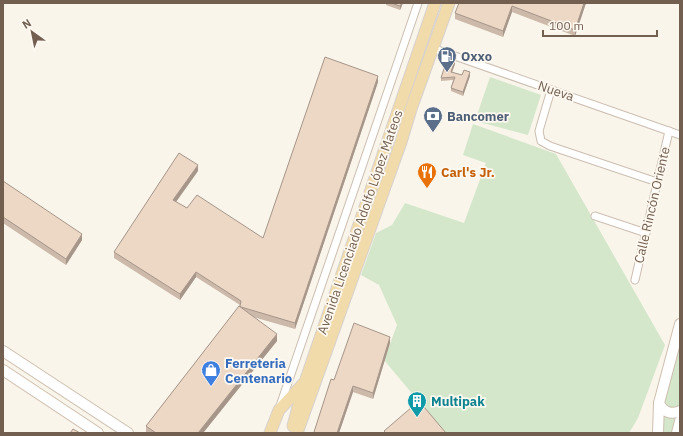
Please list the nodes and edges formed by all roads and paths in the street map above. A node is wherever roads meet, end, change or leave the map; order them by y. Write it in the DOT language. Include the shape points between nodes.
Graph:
graph roads {
  1 [pos="418,3"];
  2 [pos="436,3"];
  3 [pos="449,3"];
  4 [pos="432,48"];
  5 [pos="551,90"];
  6 [pos="669,131"];
  7 [pos="680,135"];
  8 [pos="657,182"];
  9 [pos="595,216"];
  10 [pos="646,233"];
  11 [pos="635,280"];
  12 [pos="680,324"];
  13 [pos="3,351"];
  14 [pos="3,370"];
  15 [pos="305,382"];
  16 [pos="659,403"];
  17 [pos="279,410"];
  18 [pos="680,411"];
  19 [pos="680,421"];
  20 [pos="98,433"];
  21 [pos="128,433"];
  22 [pos="270,433"];
  23 [pos="293,433"];
  24 [pos="297,433"];
  25 [pos="658,433"];
  26 [pos="677,433"];
  1 -- 17 [label="street"];
  2 -- 15 [label="main road, Avenida Licenciado Adolfo López Mateos"];
  3 -- 4 [label="main road, Avenida Licenciado Adolfo López Mateos"];
  4 -- 5 [label="street, Nueva"];
  4 -- 24 [label="main road, Avenida Licenciado Adolfo López Mateos"];
  5 -- 6 [label="street, Nueva"];
  5 -- 8 [label="street" via="539,131 541,141"];
  6 -- 7 [label="street, Nueva"];
  6 -- 8 [label="street, Calle Rincón Oriente"];
  8 -- 10 [label="street, Calle Rincón Oriente"];
  9 -- 10 [label="street"];
  10 -- 11 [label="street, Calle Rincón Oriente"];
  12 -- 16 [label="street"];
  13 -- 21 [label="street"];
  14 -- 20 [label="street"];
  15 -- 17 [label="main road, Avenida Licenciado Adolfo López Mateos"];
  15 -- 23 [label="main road" via="292,428"];
  16 -- 18 [label="street" via="666,412"];
  16 -- 25 [label="street"];
  17 -- 22 [label="main road, Avenida Licenciado Adolfo López Mateos"];
  19 -- 26 [label="street"];
}
